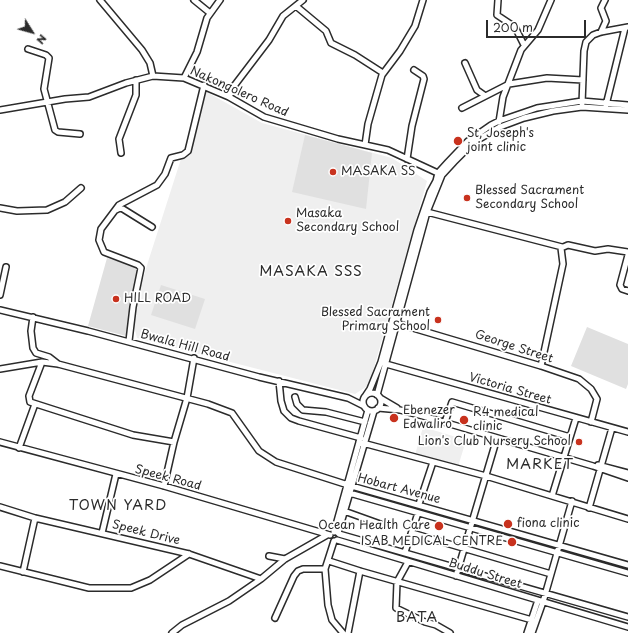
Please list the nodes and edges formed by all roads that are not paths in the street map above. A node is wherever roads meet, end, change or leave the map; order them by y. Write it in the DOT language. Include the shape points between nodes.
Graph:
graph roads {
  1 [pos="100,0"];
  2 [pos="194,0"];
  3 [pos="220,0"];
  4 [pos="303,0"];
  5 [pos="423,0"];
  6 [pos="498,0"];
  7 [pos="551,0"];
  8 [pos="605,0"];
  9 [pos="296,6"];
  10 [pos="210,13"];
  11 [pos="626,27"];
  12 [pos="601,32"];
  13 [pos="524,45"];
  14 [pos="28,49"];
  15 [pos="465,63"];
  16 [pos="414,70"];
  17 [pos="383,73"];
  18 [pos="153,76"];
  19 [pos="184,78"];
  20 [pos="136,80"];
  21 [pos="583,80"];
  22 [pos="509,84"];
  23 [pos="204,85"];
  24 [pos="484,95"];
  25 [pos="229,97"];
  26 [pos="48,102"];
  27 [pos="582,104"];
  28 [pos="606,105"];
  29 [pos="628,105"];
  30 [pos="462,108"];
  31 [pos="0,110"];
  32 [pos="628,110"];
  33 [pos="499,121"];
  34 [pos="500,127"];
  35 [pos="80,134"];
  36 [pos="365,145"];
  37 [pos="121,153"];
  38 [pos="407,159"];
  39 [pos="440,174"];
  40 [pos="81,188"];
  41 [pos="0,208"];
  42 [pos="115,210"];
  43 [pos="427,212"];
  44 [pos="152,227"];
  45 [pos="562,247"];
  46 [pos="628,253"];
  47 [pos="6,267"];
  48 [pos="628,291"];
  49 [pos="0,295"];
  50 [pos="0,310"];
  51 [pos="33,317"];
  52 [pos="395,323"];
  53 [pos="129,341"];
  54 [pos="194,358"];
  55 [pos="42,362"];
  56 [pos="58,364"];
  57 [pos="386,364"];
  58 [pos="541,366"];
  59 [pos="0,369"];
  60 [pos="279,381"];
  61 [pos="365,396"];
  62 [pos="378,396"];
  63 [pos="295,397"];
  64 [pos="187,398"];
  65 [pos="348,398"];
  66 [pos="34,404"];
  67 [pos="364,406"];
  68 [pos="376,409"];
  69 [pos="368,410"];
  70 [pos="400,410"];
  71 [pos="576,418"];
  72 [pos="365,422"];
  73 [pos="445,422"];
  74 [pos="591,422"];
  75 [pos="612,428"];
  76 [pos="628,432"];
  77 [pos="570,437"];
  78 [pos="497,438"];
  79 [pos="361,441"];
  80 [pos="0,442"];
  81 [pos="174,442"];
  82 [pos="19,448"];
  83 [pos="564,457"];
  84 [pos="433,462"];
  85 [pos="601,467"];
  86 [pos="628,473"];
  87 [pos="116,474"];
  88 [pos="485,478"];
  89 [pos="628,478"];
  90 [pos="349,485"];
  91 [pos="164,486"];
  92 [pos="347,492"];
  93 [pos="552,496"];
  94 [pos="571,503"];
  95 [pos="419,504"];
  96 [pos="0,508"];
  97 [pos="589,508"];
  98 [pos="344,511"];
  99 [pos="418,512"];
  100 [pos="35,518"];
  101 [pos="628,519"];
  102 [pos="473,520"];
  103 [pos="383,525"];
  104 [pos="471,527"];
  105 [pos="412,532"];
  106 [pos="102,533"];
  107 [pos="333,534"];
  108 [pos="336,540"];
  109 [pos="559,546"];
  110 [pos="465,548"];
  111 [pos="405,552"];
  112 [pos="557,552"];
  113 [pos="189,554"];
  114 [pos="269,556"];
  115 [pos="285,559"];
  116 [pos="328,560"];
  117 [pos="408,562"];
  118 [pos="628,565"];
  119 [pos="0,566"];
  120 [pos="459,568"];
  121 [pos="325,569"];
  122 [pos="23,572"];
  123 [pos="360,572"];
  124 [pos="628,573"];
  125 [pos="551,574"];
  126 [pos="456,576"];
  127 [pos="262,579"];
  128 [pos="397,582"];
  129 [pos="546,594"];
  130 [pos="541,601"];
  131 [pos="628,617"];
  132 [pos="275,618"];
  133 [pos="532,620"];
  134 [pos="628,627"];
  135 [pos="172,633"];
  136 [pos="343,633"];
  137 [pos="348,633"];
  138 [pos="450,633"];
  139 [pos="527,633"];
  140 [pos="532,633"];
  1 -- 18 [label="street" via="142,50 150,63"];
  2 -- 10 [label="street"];
  3 -- 10 [label="street"];
  4 -- 9 [label="street"];
  5 -- 17 [label="street" via="415,26"];
  6 -- 13 [label="street" via="497,14 515,27"];
  7 -- 13 [label="street" via="538,30"];
  8 -- 12 [label="street" via="601,8 606,21"];
  9 -- 17 [label="street" via="326,31 331,43 355,54"];
  9 -- 25 [label="street" via="283,16 265,45 239,77"];
  10 -- 19 [label="street" via="197,52"];
  11 -- 12 [label="street"];
  11 -- 28 [label="street"];
  12 -- 21 [label="street" via="589,38 584,47"];
  13 -- 22 [label="street"];
  14 -- 26 [label="street" via="48,57 44,87"];
  15 -- 24 [label="street" via="477,90"];
  16 -- 38 [label="street" via="424,79"];
  17 -- 36 [label="street"];
  18 -- 19 [label="street, Nakongolero Road"];
  18 -- 20 [label="street, Nakongolero Road"];
  19 -- 23 [label="street, Nakongolero Road"];
  20 -- 26 [label="street, Nakongolero Road" via="96,96"];
  20 -- 37 [label="street" via="136,95 120,137"];
  21 -- 22 [label="street" via="552,77"];
  21 -- 27 [label="street"];
  22 -- 24 [label="street"];
  22 -- 33 [label="street" via="503,97"];
  23 -- 25 [label="street, Nakongolero Road"];
  23 -- 42 [label="street" via="188,151 171,158 165,174 156,186 119,205"];
  24 -- 30 [label="street"];
  25 -- 36 [label="street, Nakongolero Road" via="256,114 275,121"];
  26 -- 31 [label="street, Nakongolero Road"];
  26 -- 35 [label="street" via="55,130"];
  27 -- 28 [label="street"];
  27 -- 33 [label="street" via="538,108"];
  27 -- 34 [label="street"];
  28 -- 29 [label="street"];
  28 -- 32 [label="street"];
  33 -- 34 [label="street"];
  33 -- 39 [label="street" via="468,141"];
  34 -- 39 [label="street" via="474,142"];
  36 -- 38 [label="street, Nakongolero Road" via="388,150"];
  38 -- 39 [label="street, Nakongolero Road"];
  39 -- 43 [label="street"];
  39 -- 52 [label="street" via="430,192 417,230"];
  40 -- 41 [label="street" via="65,202 47,210 17,211"];
  42 -- 44 [label="street" via="123,209"];
  42 -- 53 [label="street" via="101,229 101,246 106,254 139,266 142,270 133,307"];
  43 -- 45 [label="street"];
  43 -- 52 [label="street"];
  45 -- 46 [label="street" via="568,245 595,251 608,249"];
  45 -- 58 [label="street" via="563,264"];
  46 -- 48 [label="street" via="620,284 620,288"];
  47 -- 49 [label="street"];
  50 -- 51 [label="street, Bwala Hill Road"];
  51 -- 53 [label="street, Bwala Hill Road"];
  51 -- 56 [label="street" via="33,348 36,353 49,357"];
  52 -- 57 [label="street"];
  52 -- 58 [label="street, George Street"];
  52 -- 61 [label="street"];
  53 -- 54 [label="street, Bwala Hill Road"];
  54 -- 60 [label="street, Bwala Hill Road"];
  54 -- 64 [label="street"];
  55 -- 56 [label="street"];
  55 -- 59 [label="street"];
  55 -- 66 [label="street" via="29,398"];
  56 -- 64 [label="street, Hobart Avenue"];
  57 -- 62 [label="street"];
  57 -- 71 [label="street, Victoria Street"];
  58 -- 74 [label="street, George Street" via="579,380 591,389 597,398"];
  60 -- 65 [label="street, Bwala Hill Road"];
  60 -- 79 [label="street" via="284,411 291,418"];
  61 -- 62 [label="street" via="372,393"];
  61 -- 65 [label="street"];
  61 -- 67 [label="street"];
  62 -- 68 [label="street" via="381,403"];
  62 -- 70 [label="street"];
  63 -- 72 [label="street" via="297,404 304,410 326,412"];
  64 -- 81 [label="street"];
  64 -- 90 [label="street, Hobart Avenue" via="228,410 236,417 259,451 269,458"];
  65 -- 67 [label="street, Bwala Hill Road"];
  66 -- 81 [label="street" via="133,435"];
  66 -- 82 [label="street"];
  67 -- 69 [label="street"];
  68 -- 69 [label="street"];
  68 -- 70 [label="street"];
  68 -- 79 [label="street"];
  69 -- 72 [label="street"];
  70 -- 73 [label="street"];
  71 -- 74 [label="street, Victoria Street"];
  71 -- 77 [label="street"];
  72 -- 79 [label="street"];
  73 -- 77 [label="street" via="452,402"];
  73 -- 78 [label="street"];
  74 -- 75 [label="street, Victoria Street"];
  75 -- 76 [label="street, Victoria Street"];
  75 -- 85 [label="street"];
  77 -- 83 [label="street"];
  78 -- 83 [label="street"];
  78 -- 88 [label="street"];
  79 -- 84 [label="street"];
  79 -- 90 [label="street"];
  80 -- 82 [label="street, Speek Road"];
  81 -- 91 [label="street"];
  82 -- 87 [label="street, Speek Road"];
  83 -- 85 [label="street"];
  83 -- 93 [label="street"];
  84 -- 88 [label="street"];
  84 -- 95 [label="street"];
  85 -- 86 [label="street"];
  85 -- 89 [label="street"];
  85 -- 97 [label="street"];
  87 -- 91 [label="street, Speek Road"];
  87 -- 106 [label="street"];
  88 -- 93 [label="street"];
  88 -- 94 [label="street"];
  88 -- 102 [label="street"];
  90 -- 92 [label="street"];
  90 -- 95 [label="street, Hobart Avenue"];
  91 -- 107 [label="street, Speek Road"];
  92 -- 98 [label="street"];
  92 -- 99 [label="street, Hobart Avenue"];
  92 -- 107 [label="street"];
  93 -- 94 [label="street"];
  94 -- 97 [label="street"];
  94 -- 109 [label="street"];
  95 -- 102 [label="street, Hobart Avenue"];
  96 -- 100 [label="street, Speek Drive"];
  97 -- 101 [label="street"];
  98 -- 103 [label="street"];
  98 -- 107 [label="street"];
  99 -- 104 [label="street, Hobart Avenue"];
  99 -- 105 [label="street"];
  100 -- 106 [label="street, Speek Drive"];
  100 -- 122 [label="street"];
  102 -- 104 [label="street"];
  102 -- 109 [label="street, Hobart Avenue"];
  104 -- 110 [label="street"];
  104 -- 112 [label="street, Hobart Avenue"];
  105 -- 110 [label="street"];
  105 -- 111 [label="street"];
  106 -- 113 [label="street, Speek Drive"];
  107 -- 108 [label="street"];
  107 -- 108 [label="street"];
  107 -- 111 [label="street, Speek Road"];
  107 -- 115 [label="street"];
  108 -- 116 [label="street"];
  108 -- 117 [label="street, Buddu Street"];
  109 -- 112 [label="street"];
  109 -- 118 [label="street, Hobart Avenue"];
  110 -- 120 [label="street"];
  110 -- 125 [label="street"];
  111 -- 120 [label="street, Speek Road"];
  112 -- 124 [label="street, Hobart Avenue"];
  112 -- 125 [label="street"];
  113 -- 122 [label="street" via="150,580 131,588 89,588"];
  113 -- 127 [label="street, Speek Drive"];
  114 -- 115 [label="street"];
  115 -- 127 [label="street"];
  116 -- 121 [label="street"];
  116 -- 123 [label="street"];
  117 -- 126 [label="street, Buddu Street"];
  117 -- 128 [label="street"];
  119 -- 122 [label="street"];
  120 -- 126 [label="street"];
  120 -- 129 [label="street, Speek Road"];
  121 -- 132 [label="street" via="303,569 298,572"];
  121 -- 136 [label="street" via="332,620"];
  123 -- 128 [label="street"];
  123 -- 137 [label="street"];
  125 -- 129 [label="street"];
  126 -- 130 [label="street, Buddu Street"];
  127 -- 135 [label="street"];
  128 -- 133 [label="street"];
  128 -- 138 [label="street" via="396,608"];
  129 -- 130 [label="street"];
  129 -- 131 [label="street, Speek Road"];
  130 -- 133 [label="street"];
  130 -- 134 [label="street, Buddu Street"];
  130 -- 140 [label="street"];
  133 -- 139 [label="street"];
}
